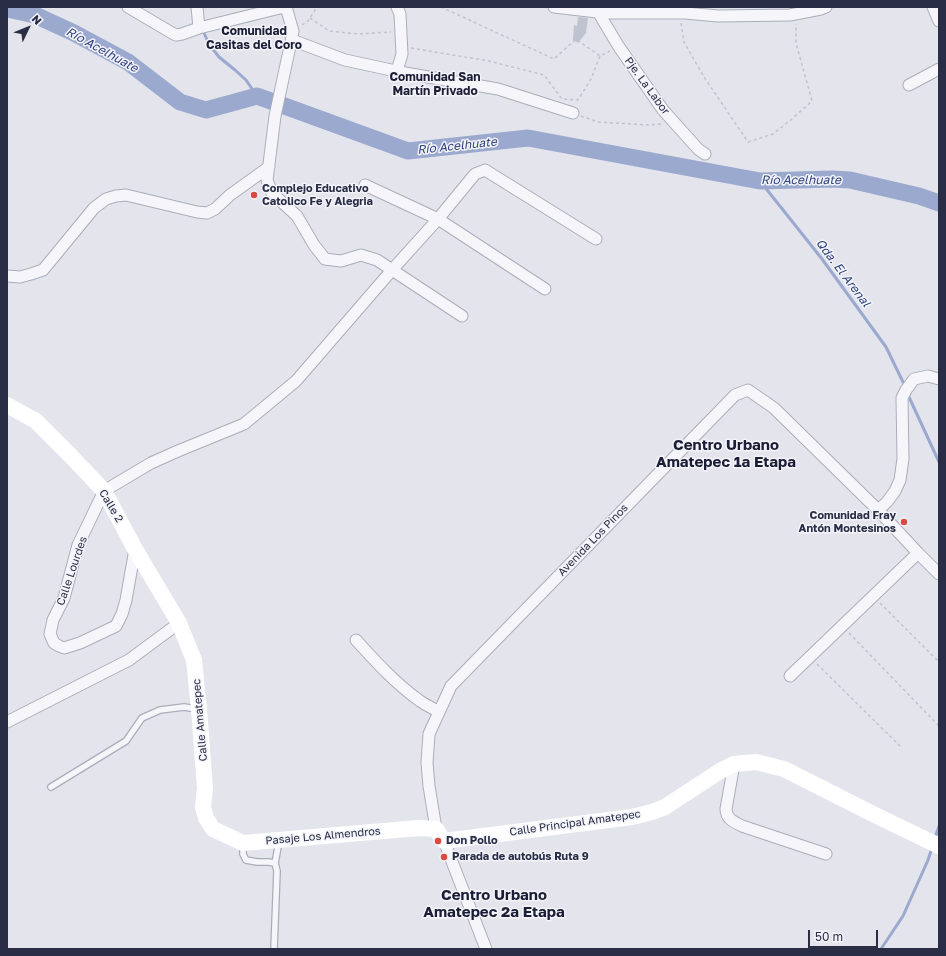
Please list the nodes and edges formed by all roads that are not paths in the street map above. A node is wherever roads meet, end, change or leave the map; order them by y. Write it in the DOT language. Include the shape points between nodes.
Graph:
graph roads {
  1 [pos="128,7"];
  2 [pos="197,7"];
  3 [pos="285,7"];
  4 [pos="397,7"];
  5 [pos="554,7"];
  6 [pos="826,7"];
  7 [pos="598,12"];
  8 [pos="199,28"];
  9 [pos="292,36"];
  10 [pos="939,69"];
  11 [pos="397,71"];
  12 [pos="909,85"];
  13 [pos="573,113"];
  14 [pos="705,154"];
  15 [pos="269,167"];
  16 [pos="365,185"];
  17 [pos="438,220"];
  18 [pos="596,239"];
  19 [pos="392,270"];
  20 [pos="7,276"];
  21 [pos="545,289"];
  22 [pos="462,316"];
  23 [pos="939,379"];
  24 [pos="7,405"];
  25 [pos="104,491"];
  26 [pos="878,510"];
  27 [pos="135,549"];
  28 [pos="918,553"];
  29 [pos="939,574"];
  30 [pos="176,617"];
  31 [pos="356,640"];
  32 [pos="790,676"];
  33 [pos="200,709"];
  34 [pos="439,712"];
  35 [pos="7,722"];
  36 [pos="734,764"];
  37 [pos="51,787"];
  38 [pos="213,830"];
  39 [pos="440,835"];
  40 [pos="279,839"];
  41 [pos="243,843"];
  42 [pos="939,846"];
  43 [pos="826,854"];
  44 [pos="275,863"];
  45 [pos="274,949"];
  46 [pos="486,949"];
  1 -- 8 [label="street" via="174,34"];
  2 -- 8 [label="street"];
  3 -- 8 [label="street"];
  3 -- 9 [label="street"];
  4 -- 11 [label="street" via="400,14 402,54"];
  5 -- 7 [label="street"];
  6 -- 7 [label="street" via="790,15 718,16"];
  7 -- 14 [label="street, Pje. La Labor" via="663,110"];
  9 -- 11 [label="street" via="345,60"];
  9 -- 15 [label="street" via="275,116"];
  10 -- 12 [label="street"];
  11 -- 13 [label="street" via="498,89"];
  15 -- 19 [label="street" via="267,180 272,193 297,216 314,245 326,259 341,261 361,255 377,260"];
  15 -- 20 [label="street" via="207,213 126,195 106,199 94,208 43,270 20,277"];
  16 -- 17 [label="street"];
  17 -- 18 [label="street" via="475,174 485,170"];
  17 -- 19 [label="street"];
  17 -- 21 [label="street"];
  19 -- 22 [label="street"];
  19 -- 25 [label="street" via="296,381 244,424 151,463"];
  23 -- 26 [label="street" via="928,376 914,379 902,398 904,458 900,480 887,502"];
  24 -- 25 [label="street, Calle 2" via="36,421"];
  25 -- 27 [label="street, Calle 2"];
  25 -- 27 [label="street, Calle Lourdes" via="78,545 64,598 53,620 50,634 54,643 64,648 116,626 126,600"];
  26 -- 28 [label="street, Avenida Los Pinos"];
  26 -- 34 [label="street, Avenida Los Pinos" via="774,408 748,390 735,395 450,686"];
  27 -- 30 [label="street, Calle 2"];
  28 -- 29 [label="street, Avenida Los Pinos"];
  28 -- 32 [label="street"];
  30 -- 33 [label="street, Calle Amatepec" via="194,660"];
  30 -- 35 [label="street" via="128,660"];
  31 -- 34 [label="street" via="408,692"];
  33 -- 37 [label="lane" via="160,710 142,718 126,741"];
  33 -- 38 [label="street, Calle Amatepec" via="205,788 203,807"];
  34 -- 39 [label="street, Avenida Los Pinos" via="429,734 427,763 429,786"];
  36 -- 39 [label="street, Calle Principal Amatepec" via="665,806 632,817"];
  36 -- 42 [label="street, Calle Principal Amatepec" via="756,762 784,769"];
  36 -- 43 [label="street" via="726,809 728,818 742,826"];
  38 -- 41 [label="street, Pasaje Los Almendros"];
  39 -- 40 [label="street, Pasaje Los Almendros" via="419,828"];
  39 -- 46 [label="street, Avenida Los Pinos"];
  40 -- 41 [label="street, Pasaje Los Almendros"];
  40 -- 44 [label="lane"];
  41 -- 44 [label="lane" via="246,860"];
  44 -- 45 [label="lane" via="277,871"];
}
